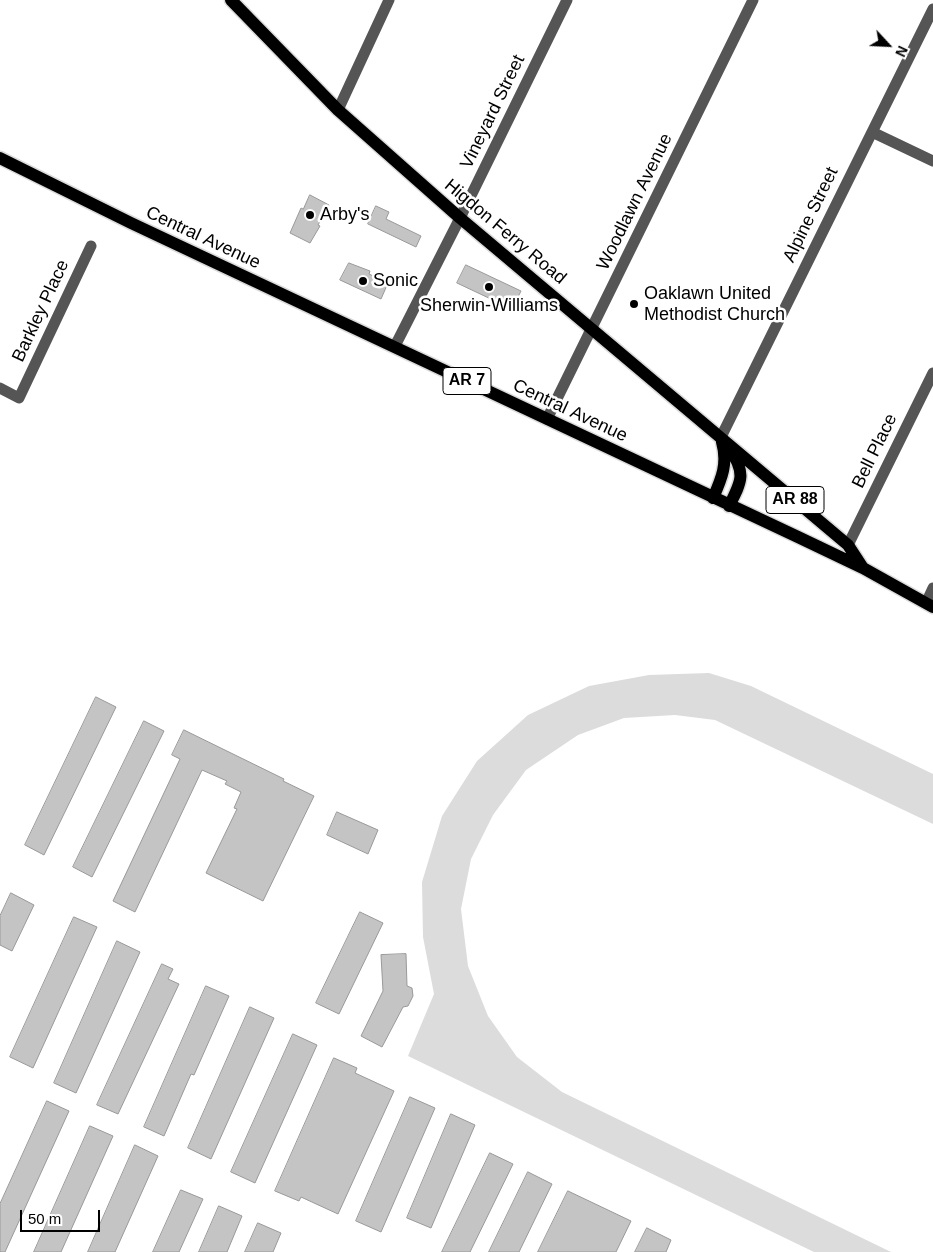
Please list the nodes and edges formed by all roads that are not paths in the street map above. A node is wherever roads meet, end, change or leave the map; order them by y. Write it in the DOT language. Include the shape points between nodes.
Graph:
graph roads {
  1 [pos="231,0"];
  2 [pos="389,0"];
  3 [pos="567,0"];
  4 [pos="753,0"];
  5 [pos="933,9"];
  6 [pos="338,110"];
  7 [pos="872,132"];
  8 [pos="0,158"];
  9 [pos="933,161"];
  10 [pos="460,218"];
  11 [pos="91,246"];
  12 [pos="592,328"];
  13 [pos="395,346"];
  14 [pos="933,373"];
  15 [pos="0,388"];
  16 [pos="547,419"];
  17 [pos="721,437"];
  18 [pos="713,498"];
  19 [pos="729,506"];
  20 [pos="848,545"];
  21 [pos="863,568"];
  22 [pos="933,588"];
  23 [pos="929,605"];
  1 -- 6 [label="main road, Higdon Ferry Road / AR 88"];
  2 -- 6 [label="street"];
  3 -- 10 [label="street, Vineyard Street"];
  4 -- 12 [label="street, Woodlawn Avenue"];
  5 -- 7 [label="street, Alpine Street"];
  6 -- 10 [label="main road, Higdon Ferry Road / AR 88"];
  7 -- 9 [label="street"];
  7 -- 17 [label="street, Alpine Street"];
  8 -- 13 [label="main road, Central Avenue / AR 7"];
  10 -- 12 [label="main road, Higdon Ferry Road / AR 88"];
  10 -- 13 [label="street, Vineyard Street"];
  11 -- 15 [label="street, Barkley Place" via="19,398"];
  12 -- 16 [label="street, Woodlawn Avenue"];
  12 -- 17 [label="main road, Higdon Ferry Road / AR 88"];
  13 -- 16 [label="main road, Central Avenue / AR 7"];
  14 -- 20 [label="street, Bell Place"];
  16 -- 18 [label="main road, Central Avenue / AR 7"];
  17 -- 18 [label="main road" via="726,455"];
  17 -- 19 [label="main road" via="738,460 741,472 741,482"];
  17 -- 20 [label="main road, AR 88"];
  18 -- 19 [label="main road, Central Avenue / AR 7"];
  19 -- 21 [label="main road, Central Avenue / AR 7"];
  20 -- 21 [label="main road, AR 88"];
  21 -- 23 [label="main road, Central Avenue / AR 7"];
  22 -- 23 [label="street"];
}
